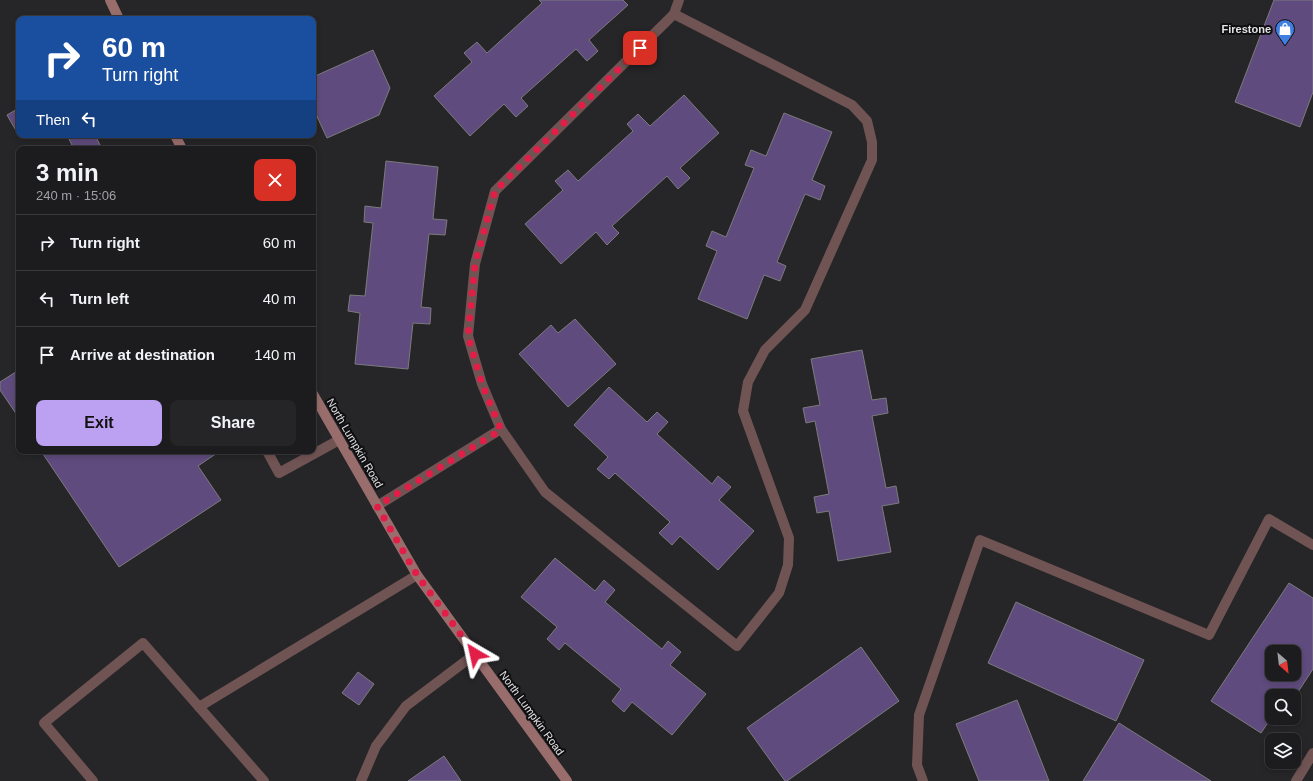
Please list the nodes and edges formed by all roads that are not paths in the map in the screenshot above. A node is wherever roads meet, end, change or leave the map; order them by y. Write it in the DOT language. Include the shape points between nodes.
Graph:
graph roads {
  1 [pos="110,0"];
  2 [pos="679,0"];
  3 [pos="674,14"];
  4 [pos="118,16"];
  5 [pos="316,399"];
  6 [pos="501,430"];
  7 [pos="339,440"];
  8 [pos="316,453"];
  9 [pos="270,454"];
  10 [pos="314,454"];
  11 [pos="377,506"];
  12 [pos="1313,545"];
  13 [pos="417,575"];
  14 [pos="475,654"];
  15 [pos="199,707"];
  16 [pos="1313,753"];
  17 [pos="93,781"];
  18 [pos="264,781"];
  19 [pos="361,781"];
  20 [pos="567,781"];
  21 [pos="923,781"];
  22 [pos="1296,781"];
  1 -- 4 [label="street"];
  2 -- 3 [label="street"];
  3 -- 6 [label="street" via="495,191 475,264 468,336 482,384"];
  3 -- 6 [label="street" via="852,105 867,121 872,142 872,160 805,310 765,350 748,382 743,411 789,538 788,565 780,593 737,646 545,492"];
  5 -- 7 [label="street, North Lumpkin Road"];
  6 -- 11 [label="street"];
  7 -- 8 [label="street"];
  7 -- 11 [label="street, North Lumpkin Road"];
  9 -- 10 [label="street" via="279,473"];
  11 -- 13 [label="street, North Lumpkin Road"];
  12 -- 21 [label="street" via="1269,518 1209,635 980,540 919,715 917,765"];
  13 -- 14 [label="street, North Lumpkin Road"];
  13 -- 15 [label="street"];
  14 -- 19 [label="street" via="406,706 376,746"];
  14 -- 20 [label="street, North Lumpkin Road"];
  15 -- 17 [label="street" via="143,643 44,723"];
  15 -- 18 [label="street"];
  16 -- 22 [label="street"];
}
